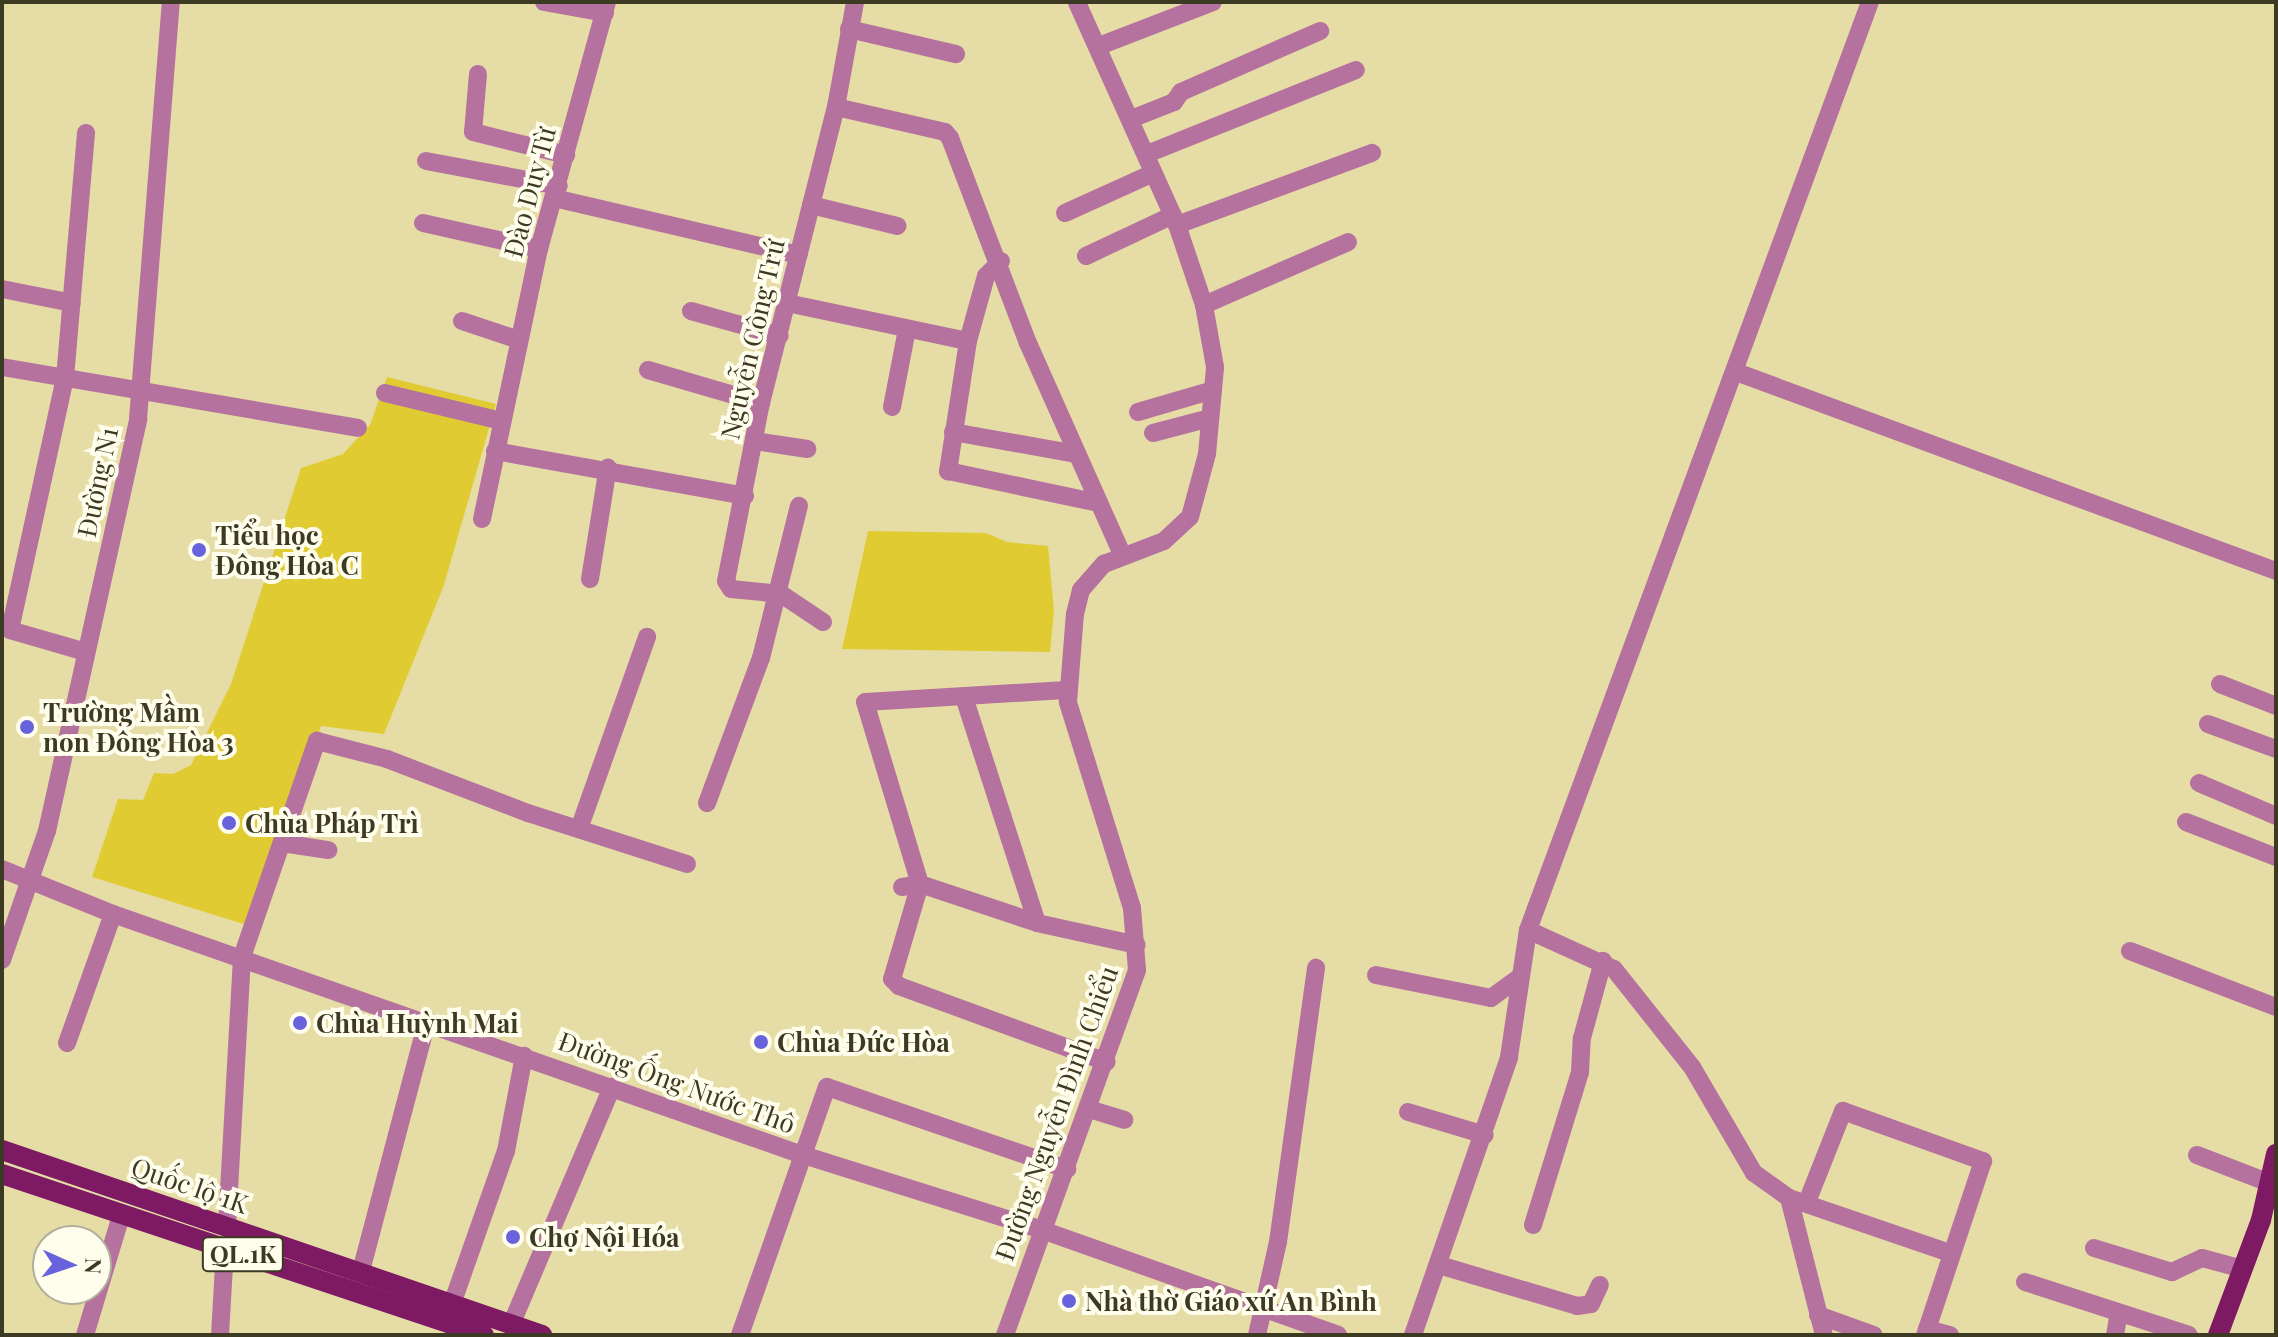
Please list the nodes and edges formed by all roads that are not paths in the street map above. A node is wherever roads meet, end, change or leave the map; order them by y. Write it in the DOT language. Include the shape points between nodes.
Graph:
graph roads {
  1 [pos="171,2"];
  2 [pos="544,2"];
  3 [pos="855,2"];
  4 [pos="1077,2"];
  5 [pos="1213,2"];
  6 [pos="1870,2"];
  7 [pos="606,7"];
  8 [pos="849,29"];
  9 [pos="1320,31"];
  10 [pos="1099,46"];
  11 [pos="956,54"];
  12 [pos="1356,70"];
  13 [pos="478,74"];
  14 [pos="836,107"];
  15 [pos="1131,119"];
  16 [pos="86,133"];
  17 [pos="1372,153"];
  18 [pos="1147,154"];
  19 [pos="566,155"];
  20 [pos="426,161"];
  21 [pos="1153,173"];
  22 [pos="556,192"];
  23 [pos="811,205"];
  24 [pos="1065,213"];
  25 [pos="1175,220"];
  26 [pos="423,223"];
  27 [pos="898,226"];
  28 [pos="1348,242"];
  29 [pos="539,249"];
  30 [pos="798,255"];
  31 [pos="1086,256"];
  32 [pos="1001,261"];
  33 [pos="2,289"];
  34 [pos="72,303"];
  35 [pos="787,303"];
  36 [pos="1204,305"];
  37 [pos="691,311"];
  38 [pos="462,321"];
  39 [pos="907,329"];
  40 [pos="780,336"];
  41 [pos="519,340"];
  42 [pos="968,341"];
  43 [pos="2,367"];
  44 [pos="648,370"];
  45 [pos="1736,372"];
  46 [pos="65,378"];
  47 [pos="1213,390"];
  48 [pos="142,391"];
  49 [pos="385,393"];
  50 [pos="761,403"];
  51 [pos="892,407"];
  52 [pos="1138,412"];
  53 [pos="1210,418"];
  54 [pos="502,421"];
  55 [pos="358,428"];
  56 [pos="953,432"];
  57 [pos="1153,433"];
  58 [pos="755,441"];
  59 [pos="807,449"];
  60 [pos="495,451"];
  61 [pos="1077,454"];
  62 [pos="608,467"];
  63 [pos="745,496"];
  64 [pos="1098,503"];
  65 [pos="799,506"];
  66 [pos="482,519"];
  67 [pos="1122,554"];
  68 [pos="2276,571"];
  69 [pos="590,579"];
  70 [pos="781,594"];
  71 [pos="823,622"];
  72 [pos="6,628"];
  73 [pos="647,637"];
  74 [pos="86,652"];
  75 [pos="2220,684"];
  76 [pos="1066,690"];
  77 [pos="964,697"];
  78 [pos="2276,706"];
  79 [pos="2208,724"];
  80 [pos="2276,749"];
  81 [pos="2199,783"];
  82 [pos="707,803"];
  83 [pos="2276,816"];
  84 [pos="2186,822"];
  85 [pos="579,829"];
  86 [pos="282,843"];
  87 [pos="328,850"];
  88 [pos="2276,857"];
  89 [pos="687,864"];
  90 [pos="2,869"];
  91 [pos="31,879"];
  92 [pos="911,886"];
  93 [pos="113,914"];
  94 [pos="1037,923"];
  95 [pos="1528,930"];
  96 [pos="1137,945"];
  97 [pos="2130,951"];
  98 [pos="242,957"];
  99 [pos="2,960"];
  100 [pos="1603,961"];
  101 [pos="1316,968"];
  102 [pos="1376,975"];
  103 [pos="1520,977"];
  104 [pos="2276,1007"];
  105 [pos="427,1021"];
  106 [pos="67,1043"];
  107 [pos="524,1056"];
  108 [pos="1107,1062"];
  109 [pos="612,1087"];
  110 [pos="1089,1109"];
  111 [pos="1408,1112"];
  112 [pos="1124,1120"];
  113 [pos="1485,1135"];
  114 [pos="2,1150"];
  115 [pos="800,1154"];
  116 [pos="2276,1154"];
  117 [pos="2197,1155"];
  118 [pos="1067,1169"];
  119 [pos="2,1174"];
  120 [pos="2272,1189"];
  121 [pos="1798,1200"];
  122 [pos="121,1216"];
  123 [pos="1533,1225"];
  124 [pos="227,1226"];
  125 [pos="1042,1230"];
  126 [pos="225,1248"];
  127 [pos="2094,1248"];
  128 [pos="1950,1253"];
  129 [pos="1439,1265"];
  130 [pos="2243,1269"];
  131 [pos="361,1271"];
  132 [pos="2025,1282"];
  133 [pos="1600,1285"];
  134 [pos="452,1304"];
  135 [pos="1262,1309"];
  136 [pos="2119,1313"];
  137 [pos="1818,1315"];
  138 [pos="511,1325"];
  139 [pos="1926,1332"];
  140 [pos="85,1335"];
  141 [pos="220,1335"];
  142 [pos="484,1335"];
  143 [pos="542,1335"];
  144 [pos="740,1335"];
  145 [pos="1005,1335"];
  146 [pos="1257,1335"];
  147 [pos="1338,1335"];
  148 [pos="1413,1335"];
  149 [pos="1824,1335"];
  150 [pos="1874,1335"];
  151 [pos="1950,1335"];
  152 [pos="2115,1335"];
  153 [pos="2189,1335"];
  154 [pos="2218,1335"];
  1 -- 48 [label="street, Đường N1"];
  2 -- 7 [label="street"];
  3 -- 8 [label="street, Nguyễn Công Trứ"];
  4 -- 10 [label="street, Đường Nguyễn Đình Chiểu"];
  5 -- 10 [label="street"];
  6 -- 45 [label="street"];
  7 -- 19 [label="street, Đào Duy Từ"];
  8 -- 11 [label="street"];
  8 -- 14 [label="street, Nguyễn Công Trứ"];
  9 -- 15 [label="street"];
  10 -- 15 [label="street, Đường Nguyễn Đình Chiểu"];
  12 -- 18 [label="street"];
  13 -- 19 [label="street" via="473,132"];
  14 -- 23 [label="street, Nguyễn Công Trứ"];
  14 -- 32 [label="street" via="945,132"];
  15 -- 18 [label="street, Đường Nguyễn Đình Chiểu"];
  16 -- 34 [label="street"];
  17 -- 25 [label="street"];
  18 -- 21 [label="street, Đường Nguyễn Đình Chiểu"];
  19 -- 22 [label="street, Đào Duy Từ"];
  20 -- 22 [label="street"];
  21 -- 24 [label="street"];
  21 -- 25 [label="street, Đường Nguyễn Đình Chiểu"];
  22 -- 29 [label="street, Đào Duy Từ"];
  22 -- 30 [label="street"];
  23 -- 27 [label="street"];
  23 -- 30 [label="street, Nguyễn Công Trứ"];
  25 -- 31 [label="street"];
  25 -- 36 [label="street, Đường Nguyễn Đình Chiểu"];
  26 -- 29 [label="street"];
  28 -- 36 [label="street"];
  29 -- 41 [label="street, Đào Duy Từ"];
  30 -- 35 [label="street, Nguyễn Công Trứ"];
  32 -- 42 [label="street" via="986,276"];
  32 -- 61 [label="street" via="1028,343"];
  33 -- 34 [label="street"];
  34 -- 46 [label="street"];
  35 -- 39 [label="street"];
  35 -- 40 [label="street, Nguyễn Công Trứ"];
  36 -- 47 [label="street, Đường Nguyễn Đình Chiểu" via="1214,349"];
  37 -- 40 [label="street"];
  38 -- 41 [label="street"];
  39 -- 42 [label="street"];
  39 -- 51 [label="street"];
  40 -- 50 [label="street, Nguyễn Công Trứ"];
  41 -- 54 [label="street, Đào Duy Từ"];
  42 -- 56 [label="street"];
  43 -- 46 [label="street"];
  44 -- 50 [label="street"];
  45 -- 68 [label="street"];
  45 -- 95 [label="street"];
  46 -- 48 [label="street"];
  46 -- 72 [label="street"];
  47 -- 52 [label="street"];
  47 -- 53 [label="street, Đường Nguyễn Đình Chiểu"];
  48 -- 55 [label="street"];
  48 -- 74 [label="street, Đường N1"];
  49 -- 54 [label="street"];
  50 -- 58 [label="street, Nguyễn Công Trứ"];
  53 -- 57 [label="street"];
  53 -- 67 [label="street, Đường Nguyễn Đình Chiểu" via="1190,517 1164,541"];
  54 -- 60 [label="street, Đào Duy Từ"];
  56 -- 61 [label="street"];
  56 -- 64 [label="street" via="950,473"];
  58 -- 59 [label="street"];
  58 -- 63 [label="street, Nguyễn Công Trứ"];
  60 -- 62 [label="street"];
  60 -- 66 [label="street, Đào Duy Từ"];
  61 -- 64 [label="street"];
  62 -- 63 [label="street"];
  62 -- 69 [label="street"];
  63 -- 70 [label="street, Nguyễn Công Trứ" via="728,586"];
  64 -- 67 [label="street"];
  65 -- 70 [label="street"];
  67 -- 76 [label="street, Đường Nguyễn Đình Chiểu" via="1104,564 1081,590"];
  70 -- 71 [label="street, Nguyễn Công Trứ"];
  70 -- 82 [label="street"];
  72 -- 74 [label="street"];
  73 -- 85 [label="street"];
  74 -- 91 [label="street, Đường N1" via="53,810"];
  75 -- 78 [label="street"];
  76 -- 77 [label="street"];
  76 -- 96 [label="street, Đường Nguyễn Đình Chiểu" via="1132,908"];
  77 -- 92 [label="street" via="864,704"];
  77 -- 94 [label="street"];
  79 -- 80 [label="street"];
  81 -- 83 [label="street"];
  84 -- 88 [label="street"];
  85 -- 86 [label="street" via="387,759 317,741"];
  85 -- 89 [label="street"];
  86 -- 87 [label="street"];
  86 -- 98 [label="street"];
  90 -- 91 [label="street, Đường Ống Nước Thô"];
  91 -- 93 [label="street, Đường Ống Nước Thô"];
  91 -- 99 [label="street, Đường N1"];
  92 -- 94 [label="street"];
  92 -- 108 [label="street" via="895,983"];
  93 -- 98 [label="street, Đường Ống Nước Thô"];
  93 -- 106 [label="street"];
  94 -- 96 [label="street"];
  95 -- 100 [label="street"];
  95 -- 103 [label="street"];
  96 -- 108 [label="street, Đường Nguyễn Đình Chiểu" via="1131,996"];
  97 -- 104 [label="street"];
  98 -- 105 [label="street, Đường Ống Nước Thô"];
  98 -- 124 [label="street"];
  100 -- 121 [label="street" via="1640,998 1692,1067 1754,1173"];
  100 -- 123 [label="street" via="1582,1038 1580,1072"];
  101 -- 135 [label="street" via="1278,1242"];
  102 -- 103 [label="street" via="1491,998"];
  103 -- 113 [label="street" via="1509,1057"];
  105 -- 107 [label="street, Đường Ống Nước Thô"];
  105 -- 131 [label="street"];
  107 -- 109 [label="street, Đường Ống Nước Thô"];
  107 -- 134 [label="street" via="506,1151"];
  108 -- 110 [label="street, Đường Nguyễn Đình Chiểu"];
  109 -- 115 [label="street, Đường Ống Nước Thô"];
  109 -- 138 [label="street"];
  110 -- 112 [label="street"];
  110 -- 118 [label="street, Đường Nguyễn Đình Chiểu"];
  111 -- 113 [label="street"];
  113 -- 129 [label="street"];
  114 -- 124 [label="main road, Quốc lộ 1K / QL.1K"];
  115 -- 118 [label="street" via="825,1088 830,1087"];
  115 -- 125 [label="street, Đường Ống Nước Thô"];
  115 -- 144 [label="street"];
  116 -- 120 [label="main road"];
  117 -- 120 [label="street"];
  118 -- 125 [label="street, Đường Nguyễn Đình Chiểu"];
  119 -- 122 [label="main road, Quốc lộ 1K / QL.1K"];
  120 -- 130 [label="main road"];
  121 -- 128 [label="street"];
  121 -- 128 [label="street" via="1845,1111 1983,1161"];
  121 -- 137 [label="street"];
  122 -- 126 [label="main road, Quốc lộ 1K / QL.1K"];
  122 -- 140 [label="street"];
  124 -- 126 [label="main road"];
  124 -- 131 [label="main road, Quốc lộ 1K / QL.1K"];
  125 -- 135 [label="street, Đường Ống Nước Thô"];
  125 -- 145 [label="street, Đường Nguyễn Đình Chiểu"];
  126 -- 141 [label="street"];
  126 -- 142 [label="main road, Quốc lộ 1K / QL.1K"];
  127 -- 130 [label="street" via="2172,1272 2202,1258"];
  128 -- 139 [label="street"];
  129 -- 133 [label="street" via="1577,1306 1591,1304"];
  129 -- 148 [label="street"];
  130 -- 154 [label="main road"];
  131 -- 134 [label="main road, Quốc lộ 1K / QL.1K"];
  132 -- 136 [label="street"];
  134 -- 138 [label="main road, Quốc lộ 1K / QL.1K"];
  135 -- 146 [label="street"];
  135 -- 147 [label="street, Đường Ống Nước Thô"];
  136 -- 152 [label="street"];
  136 -- 153 [label="street"];
  137 -- 149 [label="street"];
  137 -- 150 [label="street"];
  138 -- 143 [label="main road, Quốc lộ 1K / QL.1K"];
  139 -- 151 [label="street"];
}
